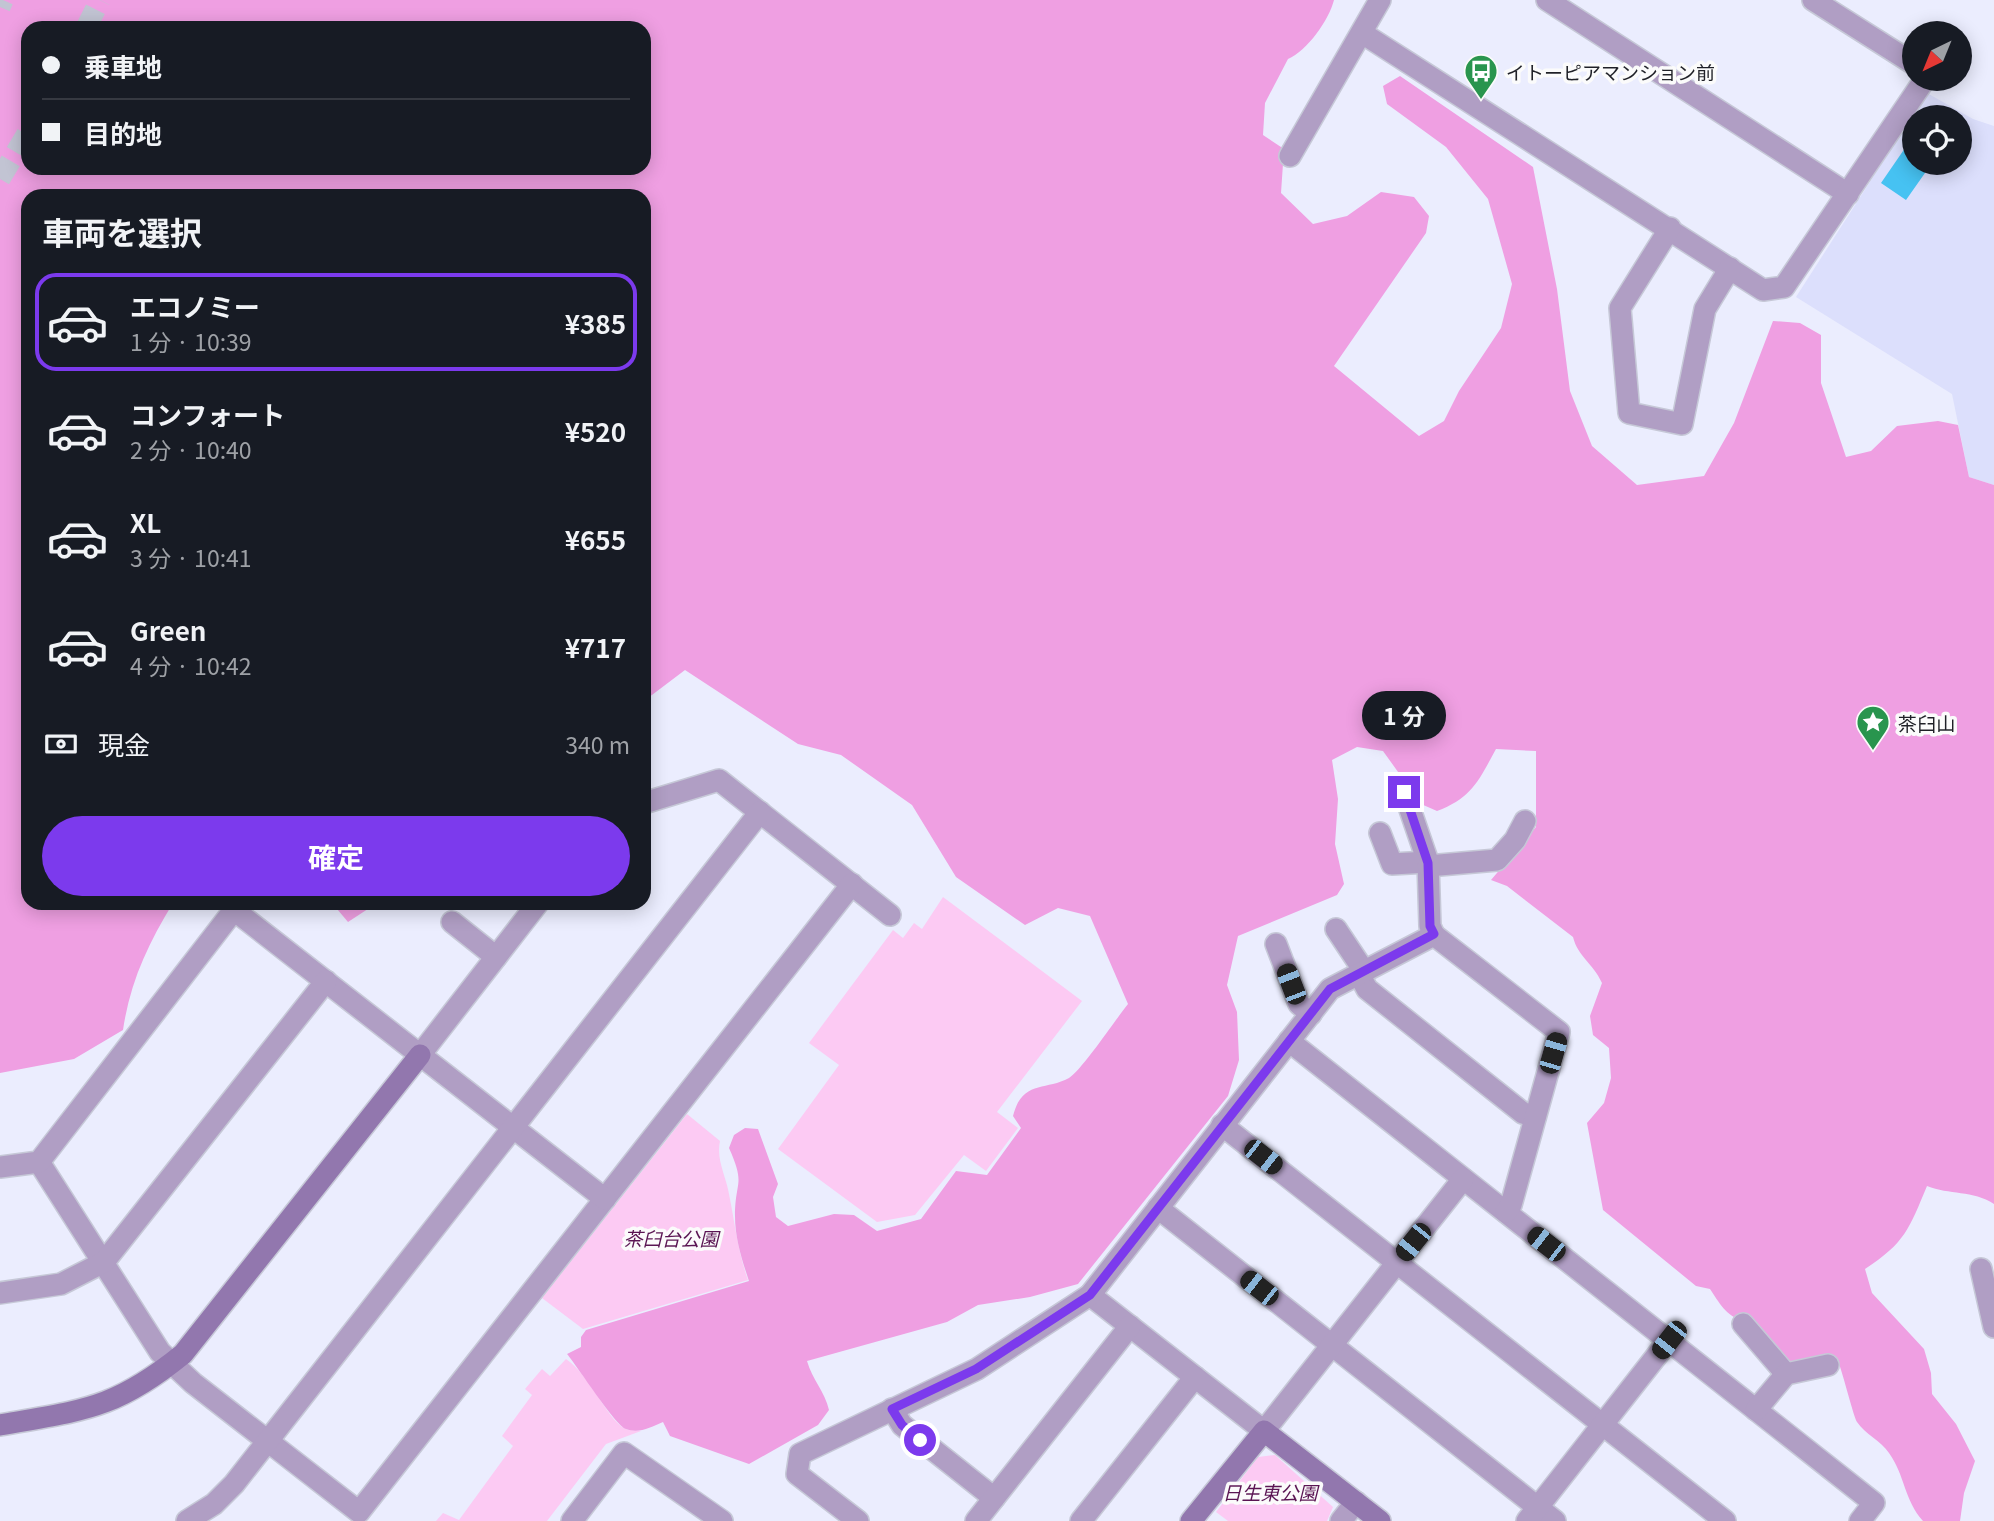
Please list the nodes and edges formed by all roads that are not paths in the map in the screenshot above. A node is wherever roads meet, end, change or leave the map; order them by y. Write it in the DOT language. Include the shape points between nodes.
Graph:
graph roads {
  1 [pos="1380,0"];
  2 [pos="1547,0"];
  3 [pos="1813,0"];
  4 [pos="1362,33"];
  5 [pos="1902,56"];
  6 [pos="1917,91"];
  7 [pos="1290,156"];
  8 [pos="1848,194"];
  9 [pos="1670,228"];
  10 [pos="1730,268"];
  11 [pos="1404,792"];
  12 [pos="651,801"];
  13 [pos="760,812"];
  14 [pos="1525,821"];
  15 [pos="1380,833"];
  16 [pos="1428,864"];
  17 [pos="852,884"];
  18 [pos="533,910"];
  19 [pos="890,915"];
  20 [pos="452,922"];
  21 [pos="1336,929"];
  22 [pos="1434,934"];
  23 [pos="1276,944"];
  24 [pos="496,957"];
  25 [pos="1361,973"];
  26 [pos="326,981"];
  27 [pos="1311,1014"];
  28 [pos="1289,1041"];
  29 [pos="420,1055"];
  30 [pos="1535,1117"];
  31 [pos="1222,1125"];
  32 [pos="514,1128"];
  33 [pos="39,1162"];
  34 [pos="0,1167"];
  35 [pos="1463,1179"];
  36 [pos="605,1199"];
  37 [pos="1158,1208"];
  38 [pos="1506,1212"];
  39 [pos="104,1262"];
  40 [pos="1396,1263"];
  41 [pos="1981,1269"];
  42 [pos="0,1293"];
  43 [pos="1090,1295"];
  44 [pos="1743,1324"];
  45 [pos="1130,1326"];
  46 [pos="1994,1326"];
  47 [pos="1669,1340"];
  48 [pos="1332,1346"];
  49 [pos="171,1364"];
  50 [pos="1828,1365"];
  51 [pos="1786,1374"];
  52 [pos="1195,1377"];
  53 [pos="892,1409"];
  54 [pos="1756,1410"];
  55 [pos="0,1424"];
  56 [pos="1603,1426"];
  57 [pos="1264,1431"];
  58 [pos="266,1441"];
  59 [pos="994,1498"];
  60 [pos="1356,1502"];
  61 [pos="1532,1514"];
  62 [pos="357,1516"];
  63 [pos="709,1517"];
  64 [pos="187,1521"];
  65 [pos="572,1521"];
  66 [pos="858,1521"];
  67 [pos="976,1521"];
  68 [pos="1081,1521"];
  69 [pos="1191,1521"];
  70 [pos="1341,1521"];
  71 [pos="1380,1521"];
  72 [pos="1555,1521"];
  73 [pos="1725,1521"];
  74 [pos="1860,1521"];
  1 -- 4 [label="street"];
  2 -- 8 [label="street"];
  3 -- 5 [label="street"];
  4 -- 7 [label="street"];
  4 -- 9 [label="street"];
  6 -- 8 [label="street"];
  8 -- 10 [label="street" via="1784,287 1763,290"];
  9 -- 10 [label="street"];
  9 -- 10 [label="street" via="1620,309 1629,413 1682,424 1705,309"];
  11 -- 16 [label="street"];
  12 -- 13 [label="street" via="719,780"];
  13 -- 17 [label="street"];
  13 -- 32 [label="street"];
  14 -- 16 [label="street" via="1497,860"];
  15 -- 16 [label="street" via="1392,872"];
  16 -- 22 [label="street"];
  17 -- 19 [label="street"];
  17 -- 36 [label="street"];
  18 -- 24 [label="street"];
  20 -- 24 [label="street"];
  21 -- 25 [label="street"];
  22 -- 25 [label="street"];
  22 -- 30 [label="street" via="1559,1032"];
  23 -- 27 [label="street" via="1299,1004"];
  24 -- 29 [label="street"];
  25 -- 27 [label="street" via="1330,989"];
  25 -- 30 [label="street" via="1367,989 1523,1113"];
  26 -- 29 [label="street"];
  26 -- 33 [label="street" via="234,910"];
  26 -- 39 [label="street"];
  27 -- 28 [label="street"];
  28 -- 31 [label="street"];
  28 -- 35 [label="street"];
  29 -- 32 [label="street"];
  29 -- 49 [label="street" via="192,1344"];
  30 -- 38 [label="street"];
  31 -- 37 [label="street"];
  31 -- 40 [label="street"];
  32 -- 36 [label="street"];
  32 -- 58 [label="street"];
  33 -- 34 [label="street"];
  33 -- 39 [label="street"];
  35 -- 38 [label="street"];
  35 -- 40 [label="street"];
  36 -- 62 [label="street"];
  37 -- 43 [label="street"];
  37 -- 48 [label="street"];
  38 -- 47 [label="street"];
  39 -- 42 [label="street" via="61,1284"];
  39 -- 49 [label="street"];
  40 -- 48 [label="street"];
  40 -- 56 [label="street"];
  41 -- 46 [label="street"];
  43 -- 45 [label="street"];
  43 -- 53 [label="street" via="976,1369"];
  44 -- 51 [label="street"];
  45 -- 52 [label="street"];
  45 -- 59 [label="street"];
  47 -- 54 [label="street"];
  47 -- 56 [label="street"];
  48 -- 57 [label="street"];
  48 -- 61 [label="street"];
  49 -- 55 [label="street" via="101,1406"];
  49 -- 58 [label="street"];
  50 -- 51 [label="street"];
  51 -- 54 [label="street"];
  52 -- 57 [label="street"];
  52 -- 68 [label="street"];
  53 -- 59 [label="street" via="902,1425"];
  53 -- 66 [label="street" via="800,1454 797,1474"];
  54 -- 74 [label="street" via="1874,1503"];
  56 -- 61 [label="street"];
  56 -- 73 [label="street"];
  57 -- 60 [label="street"];
  57 -- 69 [label="street"];
  58 -- 62 [label="street"];
  58 -- 64 [label="street" via="225,1494"];
  59 -- 67 [label="street"];
  60 -- 70 [label="street"];
  60 -- 71 [label="street"];
  61 -- 72 [label="street"];
  63 -- 65 [label="street" via="624,1453"];
}
